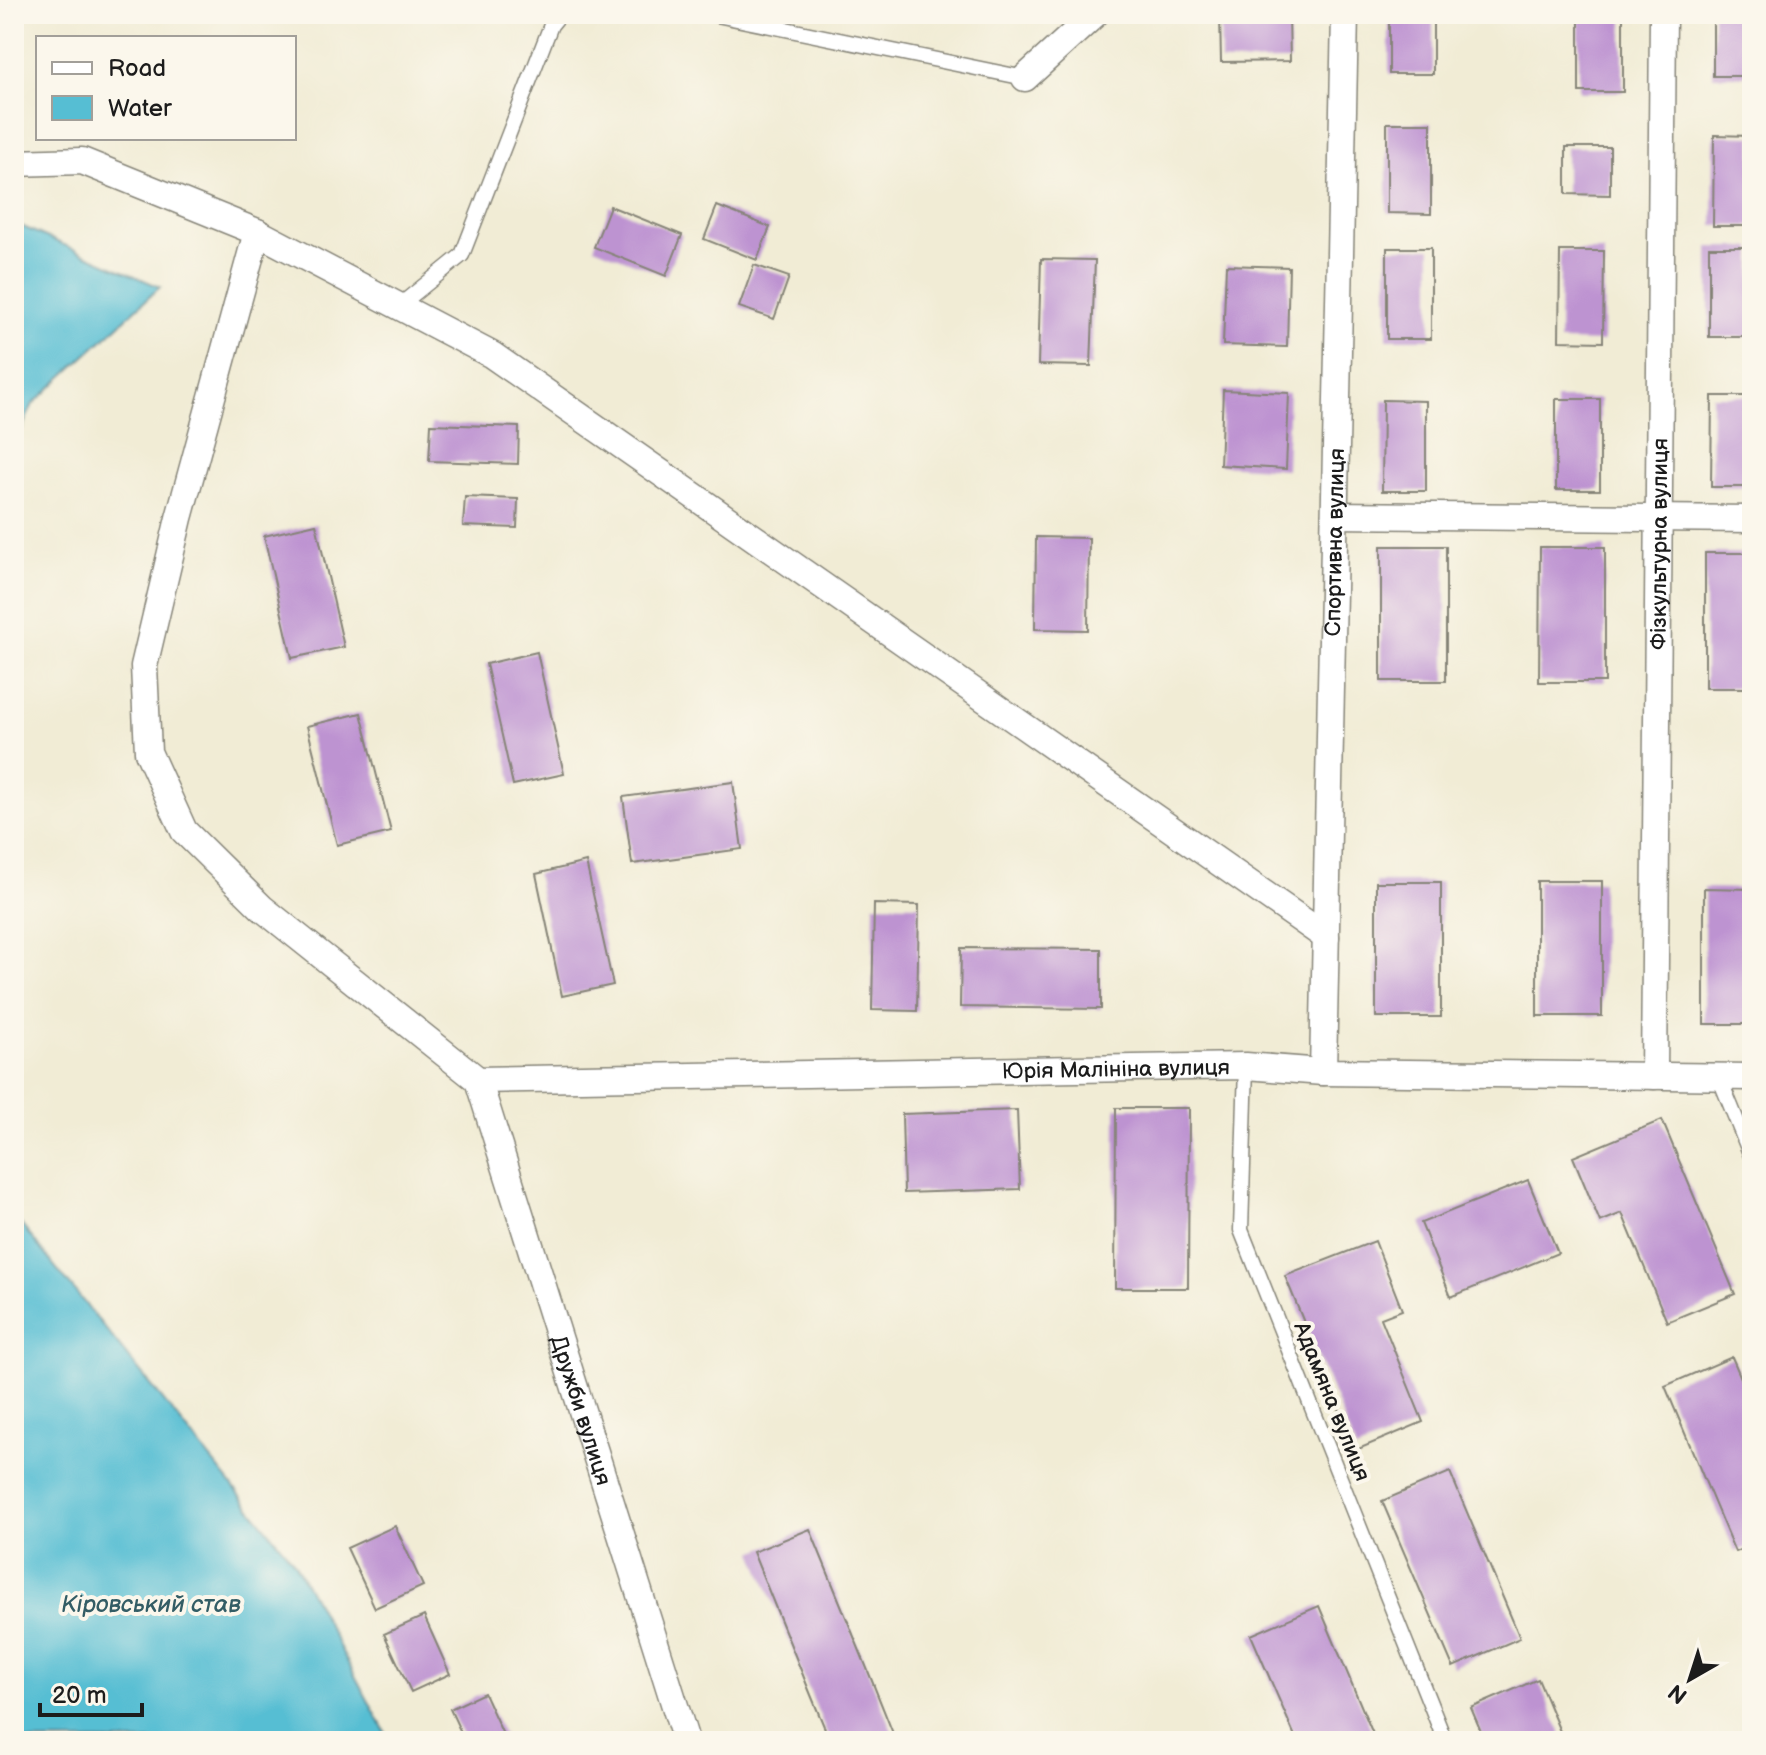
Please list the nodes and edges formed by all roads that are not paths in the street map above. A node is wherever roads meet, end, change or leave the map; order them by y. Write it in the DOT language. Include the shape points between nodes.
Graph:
graph roads {
  1 [pos="560,14"];
  2 [pos="712,14"];
  3 [pos="1095,14"];
  4 [pos="1345,14"];
  5 [pos="1663,14"];
  6 [pos="1025,78"];
  7 [pos="14,163"];
  8 [pos="257,232"];
  9 [pos="399,306"];
  10 [pos="1335,515"];
  11 [pos="1659,518"];
  12 [pos="1752,519"];
  13 [pos="1326,937"];
  14 [pos="1246,1066"];
  15 [pos="1323,1072"];
  16 [pos="1654,1076"];
  17 [pos="1719,1077"];
  18 [pos="1752,1077"];
  19 [pos="478,1080"];
  20 [pos="1752,1158"];
  21 [pos="686,1741"];
  22 [pos="1445,1741"];
  1 -- 9 [label="lane" via="551,25 462,255"];
  2 -- 6 [label="lane"];
  3 -- 6 [label="street"];
  4 -- 10 [label="street, Спортивна вулиця"];
  5 -- 11 [label="street, Фiзкультурна вулиця"];
  7 -- 8 [label="street" via="82,161"];
  8 -- 9 [label="street"];
  8 -- 19 [label="street" via="144,666 148,752 184,831 195,842 262,908"];
  9 -- 13 [label="street" via="492,355"];
  10 -- 11 [label="street"];
  10 -- 13 [label="street, Спортивна вулиця"];
  11 -- 12 [label="street"];
  11 -- 16 [label="street, Фiзкультурна вулиця"];
  13 -- 15 [label="street, Спортивна вулиця"];
  14 -- 15 [label="street, Юрія Малініна вулиця"];
  14 -- 19 [label="street, Юрія Малініна вулиця"];
  14 -- 22 [label="lane, Адамяна вулиця" via="1241,1230"];
  15 -- 16 [label="street, Юрія Малініна вулиця"];
  16 -- 17 [label="street, Юрія Малініна вулиця"];
  17 -- 18 [label="street, Юрія Малініна вулиця"];
  17 -- 20 [label="lane"];
  19 -- 21 [label="street, Дружби вулиця"];
}
